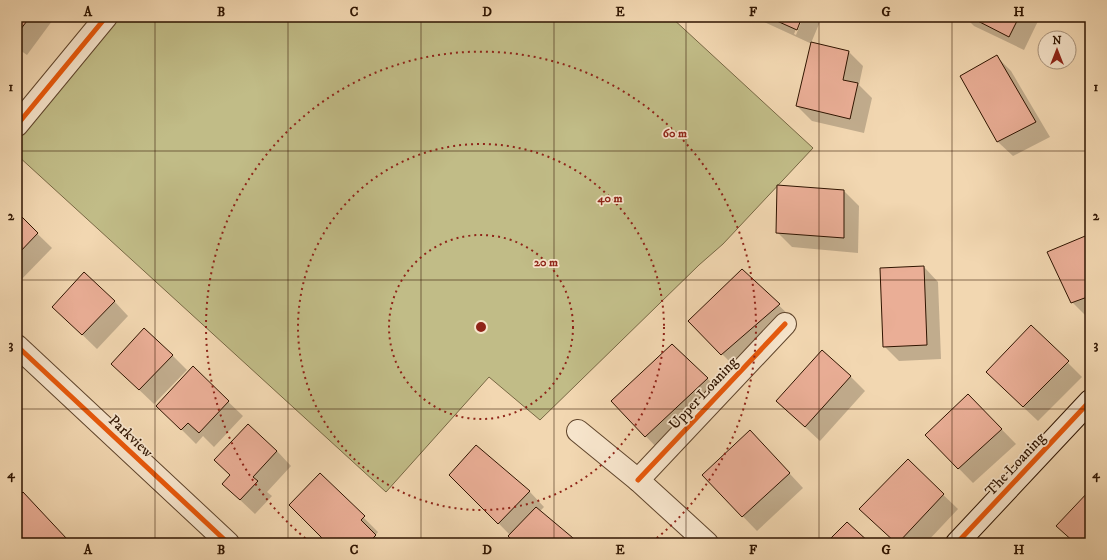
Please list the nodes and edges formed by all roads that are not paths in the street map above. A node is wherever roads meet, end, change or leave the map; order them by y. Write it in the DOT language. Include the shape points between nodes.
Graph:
graph roads {
  1 [pos="106,17"];
  2 [pos="17,125"];
  3 [pos="785,324"];
  4 [pos="17,346"];
  5 [pos="1090,401"];
  6 [pos="578,431"];
  7 [pos="638,480"];
  8 [pos="228,543"];
  9 [pos="706,543"];
  10 [pos="957,543"];
  1 -- 2 [label="street"];
  3 -- 7 [label="street, Upper Loaning"];
  4 -- 8 [label="street, Parkview"];
  5 -- 10 [label="street, The Loaning"];
  6 -- 7 [label="street"];
  7 -- 9 [label="street"];
}
